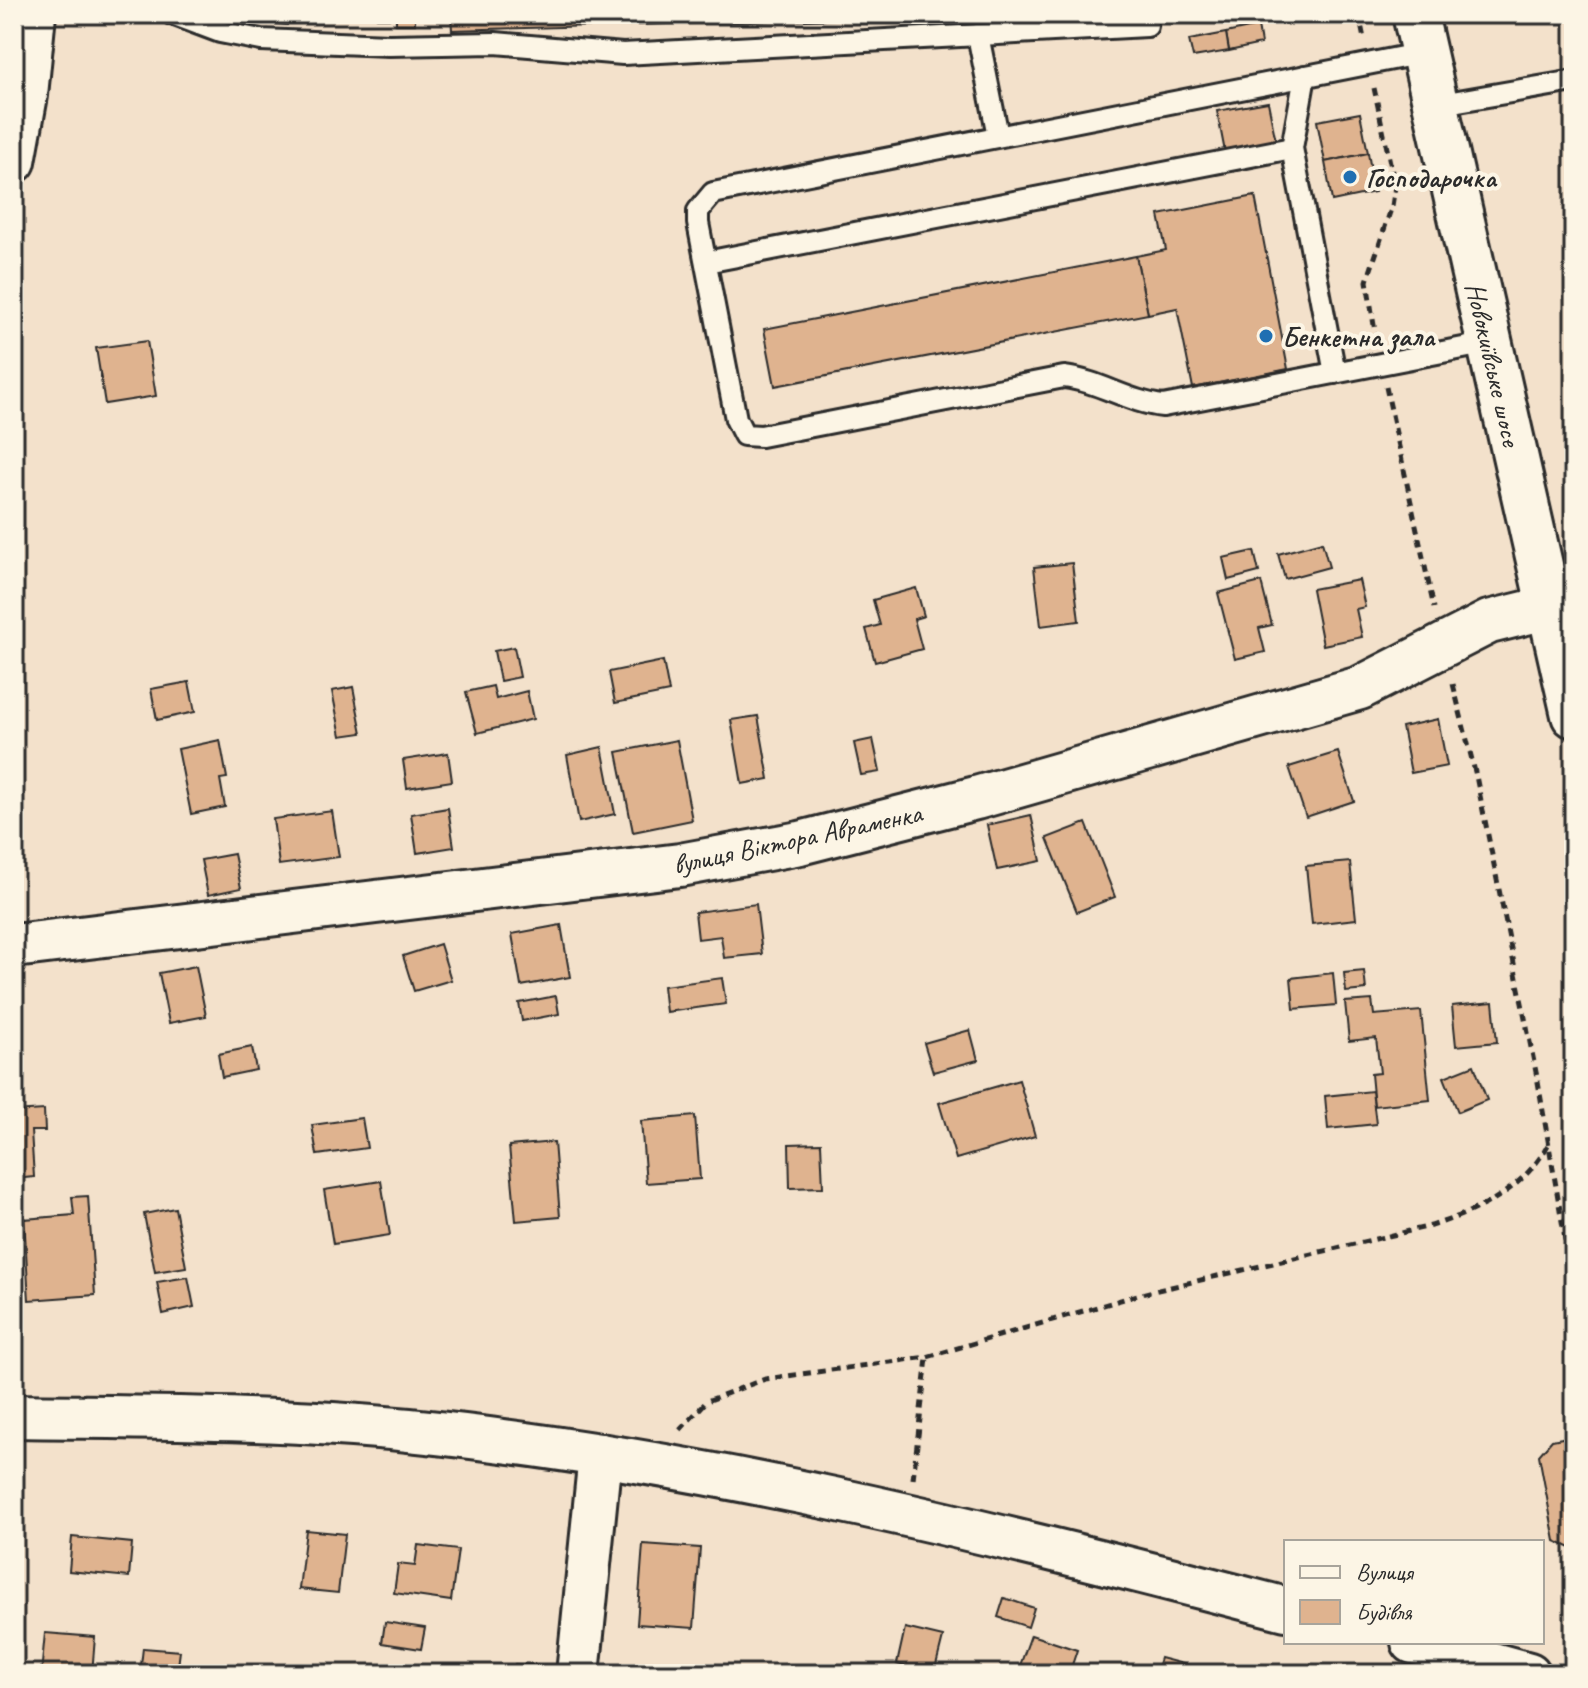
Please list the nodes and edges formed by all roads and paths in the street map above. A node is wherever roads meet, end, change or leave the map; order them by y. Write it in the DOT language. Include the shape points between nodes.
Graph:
graph roads {
  1 [pos="34,14"];
  2 [pos="172,14"];
  3 [pos="1147,26"];
  4 [pos="1419,34"];
  5 [pos="978,35"];
  6 [pos="1305,76"];
  7 [pos="1574,81"];
  8 [pos="1435,105"];
  9 [pos="998,136"];
  10 [pos="1292,148"];
  11 [pos="14,161"];
  12 [pos="706,262"];
  13 [pos="1489,343"];
  14 [pos="1335,373"];
  15 [pos="1550,607"];
  16 [pos="1574,715"];
  17 [pos="14,946"];
  18 [pos="1549,1144"];
  19 [pos="927,1357"];
  20 [pos="14,1416"];
  21 [pos="600,1455"];
  22 [pos="659,1465"];
  23 [pos="912,1516"];
  24 [pos="1284,1609"];
  25 [pos="1420,1644"];
  26 [pos="578,1674"];
  27 [pos="1529,1674"];
  1 -- 11 [label="street"];
  2 -- 5 [label="lane" via="261,40 495,43 623,54"];
  3 -- 5 [label="lane"];
  4 -- 6 [label="lane"];
  4 -- 8 [label="main road, Новокиївське шосе"];
  5 -- 9 [label="lane"];
  6 -- 9 [label="lane"];
  6 -- 10 [label="lane"];
  7 -- 8 [label="lane"];
  8 -- 13 [label="main road, Новокиївське шосе"];
  9 -- 12 [label="lane" via="713,193 698,211"];
  10 -- 12 [label="lane"];
  10 -- 14 [label="lane"];
  12 -- 14 [label="lane" via="736,419 744,435 761,436 1064,377 1163,406"];
  13 -- 14 [label="lane"];
  13 -- 15 [label="main road, Новокиївське шосе"];
  15 -- 16 [label="main road, Новокиївське шосе"];
  15 -- 17 [label="street, вулиця Віктора Авраменка" via="1489,622 1360,688 800,843 680,865"];
  18 -- 19 [label="path" via="1514,1188 1453,1219 1100,1305"];
  19 -- 22 [label="path" via="765,1379 731,1389 690,1417"];
  19 -- 23 [label="path" via="914,1451"];
  20 -- 21 [label="street" via="332,1424"];
  21 -- 22 [label="street"];
  21 -- 26 [label="street"];
  22 -- 23 [label="street"];
  23 -- 24 [label="street"];
  25 -- 27 [label="street"];
}
